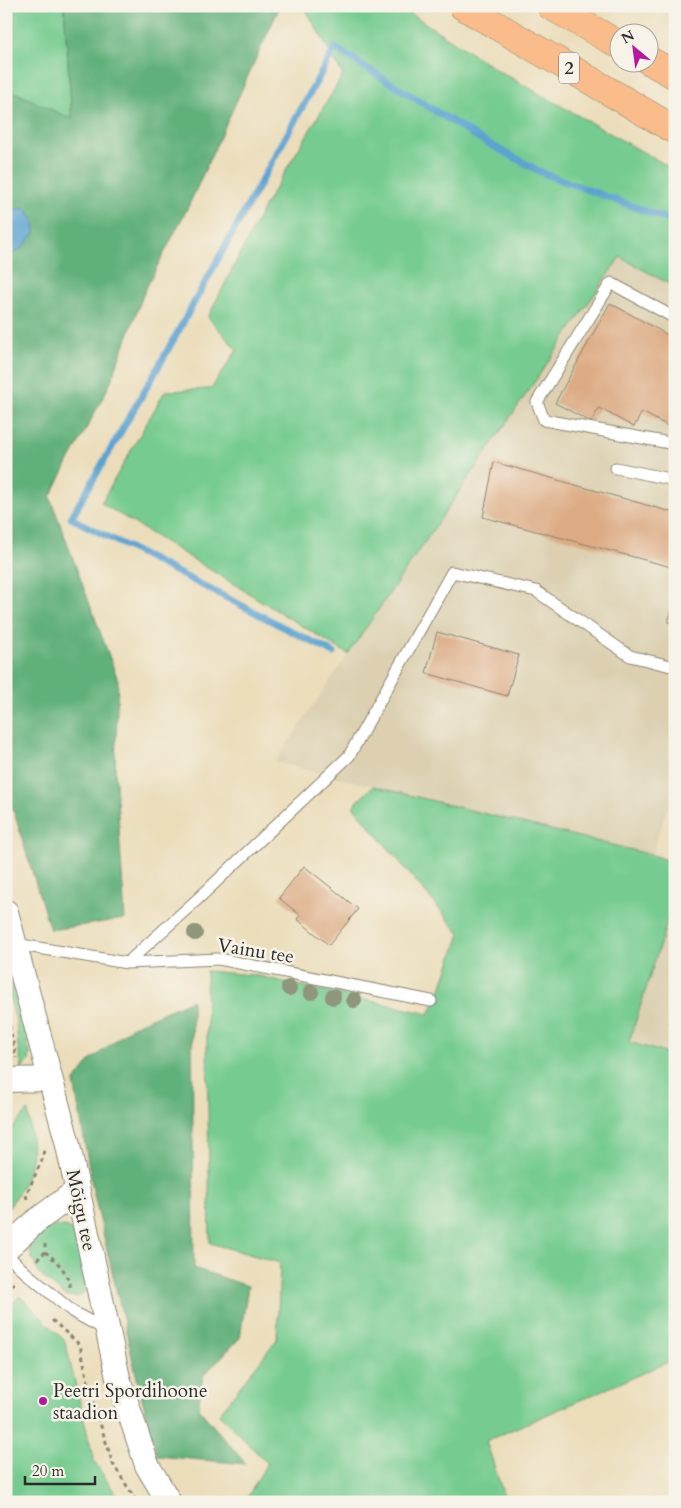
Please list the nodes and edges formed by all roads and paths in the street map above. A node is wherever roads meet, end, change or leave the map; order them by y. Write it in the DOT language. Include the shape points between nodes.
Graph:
graph roads {
  1 [pos="463,6"];
  2 [pos="558,9"];
  3 [pos="608,38"];
  4 [pos="658,66"];
  5 [pos="675,75"];
  6 [pos="675,130"];
  7 [pos="675,318"];
  8 [pos="675,444"];
  9 [pos="616,468"];
  10 [pos="675,480"];
  11 [pos="675,667"];
  12 [pos="6,912"];
  13 [pos="15,944"];
  14 [pos="127,963"];
  15 [pos="431,1001"];
  16 [pos="6,1012"];
  17 [pos="50,1079"];
  18 [pos="13,1080"];
  19 [pos="46,1141"];
  20 [pos="77,1191"];
  21 [pos="36,1220"];
  22 [pos="6,1249"];
  23 [pos="6,1254"];
  24 [pos="25,1272"];
  25 [pos="13,1284"];
  26 [pos="19,1290"];
  27 [pos="6,1291"];
  28 [pos="46,1314"];
  29 [pos="108,1331"];
  30 [pos="137,1502"];
  31 [pos="169,1502"];
  1 -- 6 [label="highway, 2"];
  2 -- 3 [label="highway, 2"];
  4 -- 5 [label="highway"];
  7 -- 8 [label="lane" via="611,283 537,402 544,420"];
  9 -- 10 [label="lane"];
  11 -- 14 [label="lane" via="630,656 536,591 452,572 349,756"];
  12 -- 13 [label="street, Mõigu tee"];
  13 -- 14 [label="lane, Vainu tee"];
  13 -- 17 [label="street, Mõigu tee"];
  14 -- 15 [label="lane, Vainu tee" via="219,959"];
  16 -- 18 [label="path"];
  17 -- 18 [label="street"];
  17 -- 20 [label="street, Mõigu tee"];
  19 -- 21 [label="path" via="42,1160 26,1195"];
  20 -- 21 [label="street"];
  20 -- 29 [label="street, Mõigu tee"];
  21 -- 22 [label="street"];
  21 -- 24 [label="path" via="45,1237 45,1252"];
  23 -- 24 [label="lane"];
  24 -- 25 [label="path"];
  24 -- 29 [label="lane" via="73,1312"];
  25 -- 26 [label="path"];
  25 -- 27 [label="path"];
  28 -- 30 [label="path" via="80,1345 91,1395 113,1464"];
  29 -- 31 [label="street, Mõigu tee" via="118,1378 147,1465"];
}
